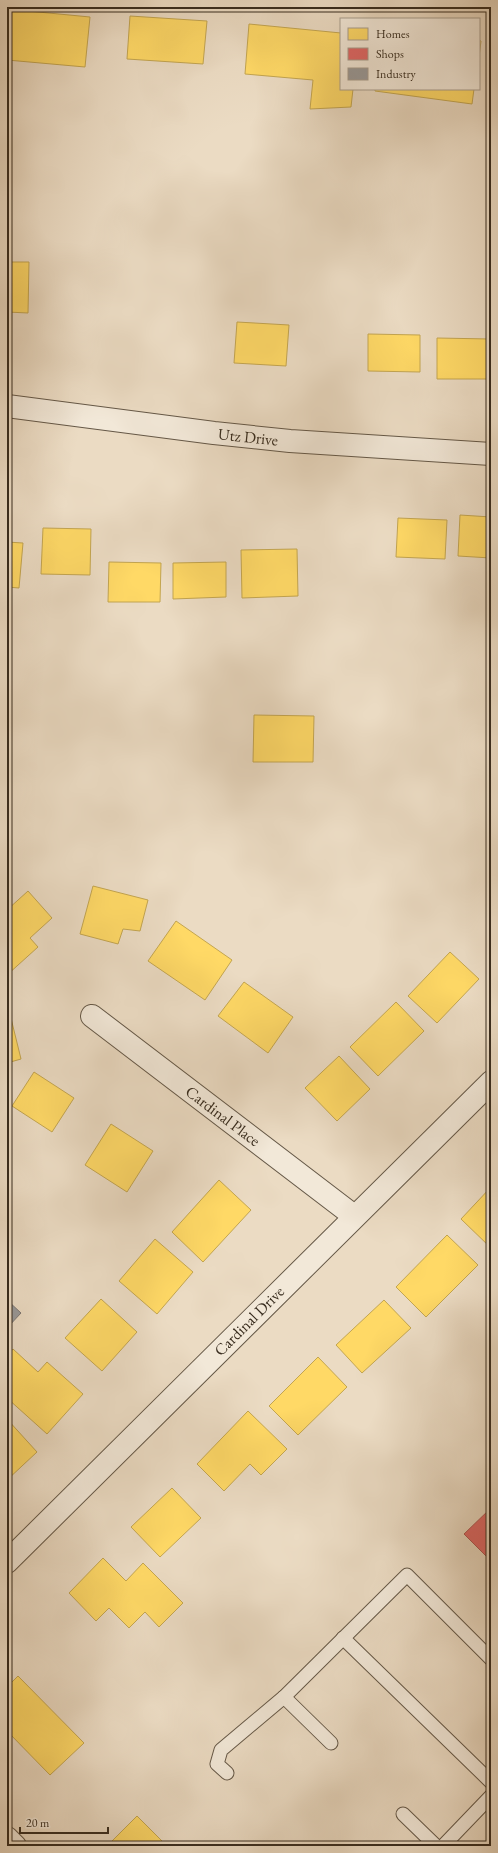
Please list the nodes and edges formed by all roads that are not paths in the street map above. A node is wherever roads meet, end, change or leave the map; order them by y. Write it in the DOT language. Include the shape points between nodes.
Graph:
graph roads {
  1 [pos="7,406"];
  2 [pos="491,454"];
  3 [pos="92,1016"];
  4 [pos="491,1082"];
  5 [pos="354,1216"];
  6 [pos="7,1562"];
  7 [pos="343,1638"];
  8 [pos="491,1659"];
  9 [pos="284,1697"];
  10 [pos="331,1743"];
  11 [pos="228,1773"];
  12 [pos="491,1782"];
  13 [pos="491,1796"];
  14 [pos="403,1814"];
  15 [pos="7,1838"];
  16 [pos="15,1846"];
  17 [pos="436,1846"];
  18 [pos="444,1846"];
  1 -- 2 [label="street, Utz Drive" via="290,441"];
  3 -- 5 [label="street, Cardinal Place"];
  4 -- 5 [label="street, Cardinal Drive"];
  5 -- 6 [label="street, Cardinal Drive"];
  7 -- 8 [label="lane" via="407,1575"];
  7 -- 9 [label="lane"];
  7 -- 12 [label="lane"];
  9 -- 10 [label="lane"];
  9 -- 11 [label="lane" via="220,1750 217,1764"];
  13 -- 18 [label="lane"];
  14 -- 17 [label="lane"];
  15 -- 16 [label="street"];
}
